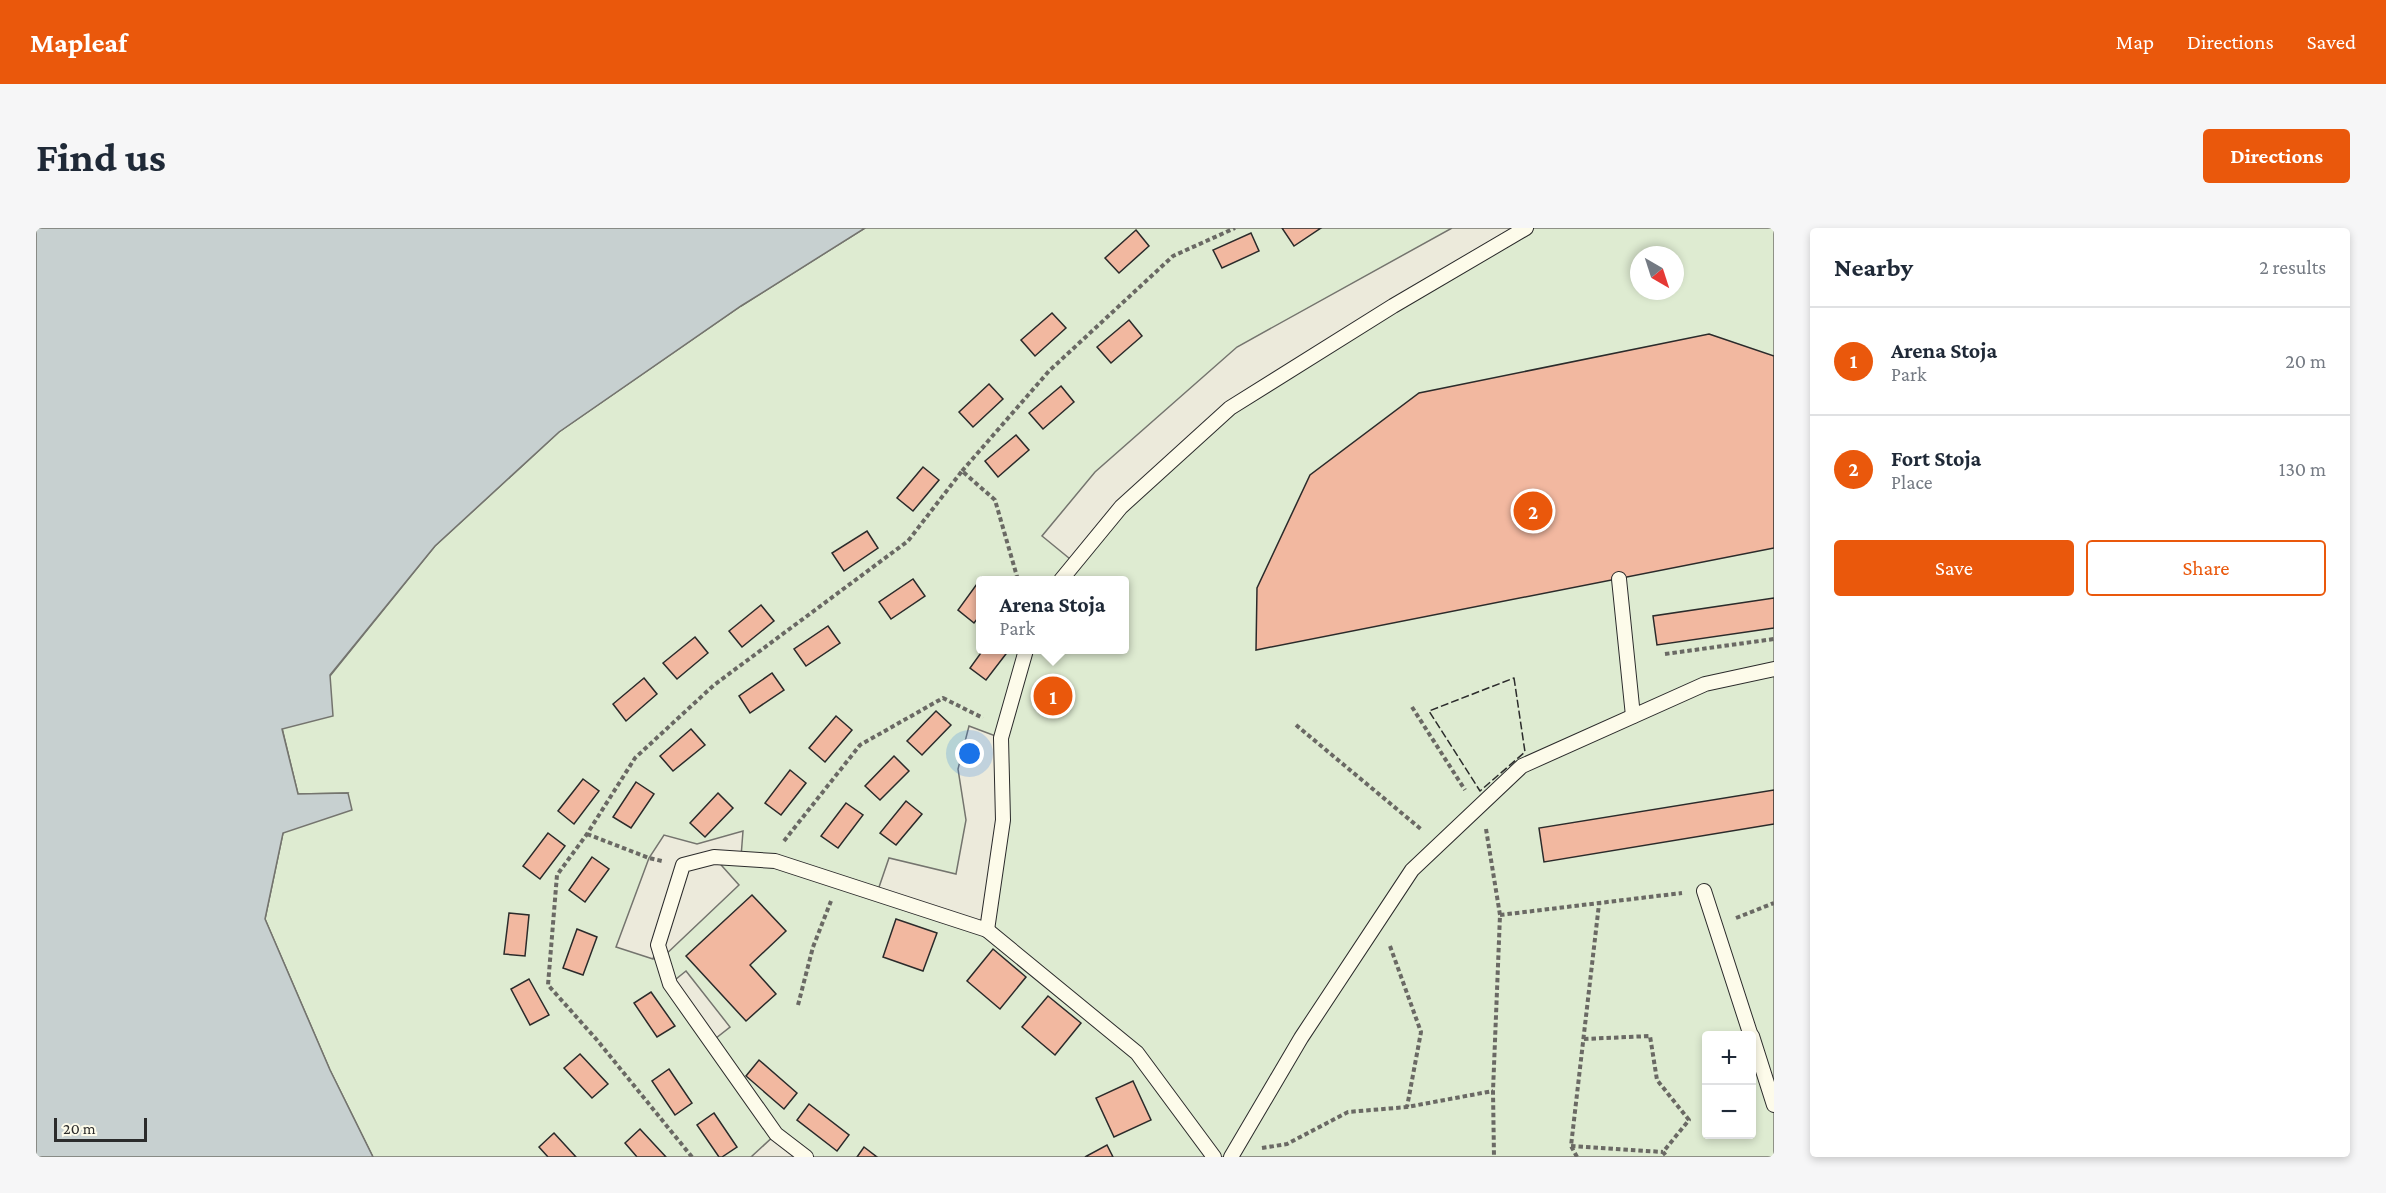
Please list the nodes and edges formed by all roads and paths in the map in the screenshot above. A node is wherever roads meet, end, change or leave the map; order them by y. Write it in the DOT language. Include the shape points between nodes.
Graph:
graph roads {
  1 [pos="1235,228"];
  2 [pos="1526,228"];
  3 [pos="962,471"];
  4 [pos="1017,576"];
  5 [pos="1064,576"];
  6 [pos="1619,579"];
  7 [pos="1774,639"];
  8 [pos="1025,654"];
  9 [pos="1665,654"];
  10 [pos="1774,669"];
  11 [pos="1412,707"];
  12 [pos="1633,716"];
  13 [pos="1296,725"];
  14 [pos="1004,729"];
  15 [pos="1479,806"];
  16 [pos="587,834"];
  17 [pos="1439,844"];
  18 [pos="775,861"];
  19 [pos="683,865"];
  20 [pos="839,881"];
  21 [pos="1704,891"];
  22 [pos="1774,903"];
  23 [pos="1599,904"];
  24 [pos="1500,915"];
  25 [pos="1380,919"];
  26 [pos="1716,927"];
  27 [pos="987,930"];
  28 [pos="798,1005"];
  29 [pos="1749,1031"];
  30 [pos="1584,1040"];
  31 [pos="1756,1051"];
  32 [pos="1492,1091"];
  33 [pos="1774,1106"];
  34 [pos="1407,1107"];
  35 [pos="1571,1146"];
  36 [pos="1663,1152"];
  37 [pos="1233,1154"];
  38 [pos="692,1157"];
  39 [pos="806,1157"];
  40 [pos="1214,1157"];
  41 [pos="1494,1157"];
  42 [pos="1577,1157"];
  43 [pos="1667,1157"];
  1 -- 3 [label="path" via="1173,256 1049,371"];
  2 -- 5 [label="lane" via="1230,408 1121,507"];
  3 -- 4 [label="path" via="994,500"];
  3 -- 16 [label="path" via="908,542 714,685 635,758"];
  6 -- 12 [label="lane"];
  7 -- 9 [label="path"];
  8 -- 14 [label="lane"];
  10 -- 12 [label="lane" via="1705,684"];
  11 -- 15 [label="path"];
  12 -- 15 [label="lane" via="1522,766"];
  13 -- 17 [label="path"];
  14 -- 18 [label="path" via="943,698 860,745 780,846"];
  14 -- 27 [label="lane" via="1003,820"];
  15 -- 17 [label="lane"];
  15 -- 24 [label="path"];
  16 -- 19 [label="path" via="649,858"];
  16 -- 38 [label="path" via="557,875 548,985"];
  17 -- 25 [label="lane" via="1412,870"];
  18 -- 19 [label="lane" via="714,857"];
  18 -- 20 [label="lane"];
  19 -- 39 [label="lane" via="658,945 670,984 776,1134"];
  20 -- 27 [label="lane"];
  20 -- 28 [label="path" via="813,947"];
  21 -- 23 [label="path"];
  21 -- 26 [label="lane"];
  22 -- 26 [label="path"];
  23 -- 24 [label="path"];
  23 -- 30 [label="path"];
  24 -- 32 [label="path"];
  25 -- 34 [label="path" via="1421,1032"];
  25 -- 37 [label="lane" via="1301,1038"];
  26 -- 29 [label="lane"];
  27 -- 40 [label="lane" via="1137,1053"];
  30 -- 35 [label="path"];
  30 -- 36 [label="path" via="1650,1036 1657,1080 1689,1120"];
  31 -- 33 [label="lane"];
  32 -- 34 [label="path"];
  32 -- 41 [label="path"];
  34 -- 37 [label="path" via="1348,1112 1287,1144"];
  35 -- 36 [label="path"];
  35 -- 42 [label="path"];
  36 -- 43 [label="path"];
}
